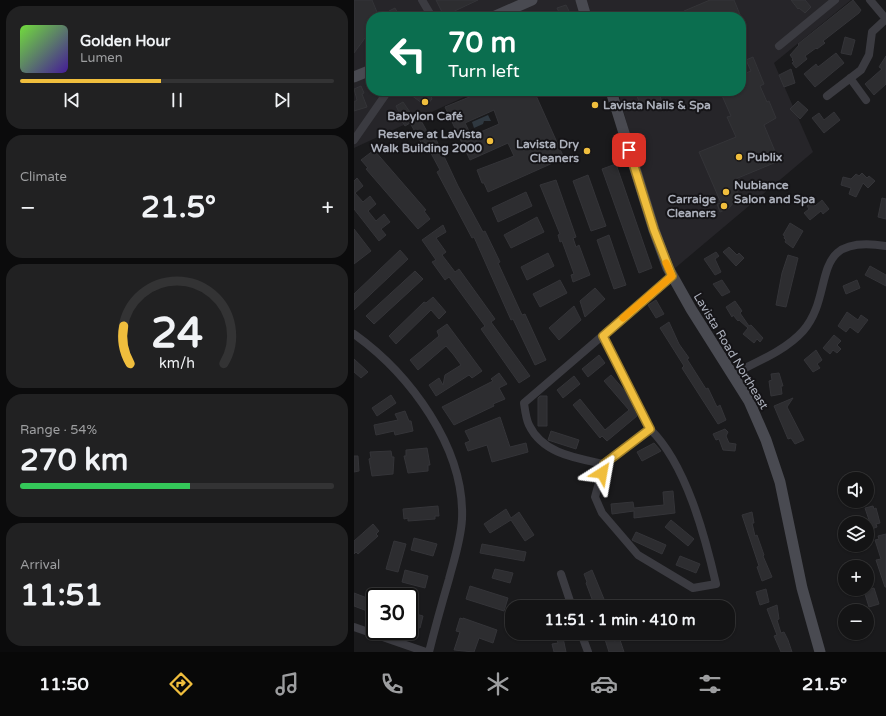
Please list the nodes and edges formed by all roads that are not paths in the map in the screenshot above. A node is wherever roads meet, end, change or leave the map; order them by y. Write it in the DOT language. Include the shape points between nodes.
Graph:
graph roads {
  1 [pos="422,0"];
  2 [pos="532,0"];
  3 [pos="581,0"];
  4 [pos="835,0"];
  5 [pos="870,0"];
  6 [pos="429,12"];
  7 [pos="504,12"];
  8 [pos="585,12"];
  9 [pos="886,19"];
  10 [pos="779,46"];
  11 [pos="366,72"];
  12 [pos="354,77"];
  13 [pos="850,78"];
  14 [pos="385,96"];
  15 [pos="613,96"];
  16 [pos="827,96"];
  17 [pos="866,100"];
  18 [pos="354,140"];
  19 [pos="886,246"];
  20 [pos="672,276"];
  21 [pos="354,334"];
  22 [pos="603,336"];
  23 [pos="733,374"];
  24 [pos="650,429"];
  25 [pos="604,464"];
  26 [pos="561,574"];
  27 [pos="570,600"];
  28 [pos="354,627"];
  29 [pos="584,640"];
  30 [pos="427,652"];
  31 [pos="588,652"];
  32 [pos="820,652"];
  1 -- 6 [label="street"];
  2 -- 7 [label="main road"];
  3 -- 8 [label="main road"];
  4 -- 10 [label="street"];
  5 -- 9 [label="street"];
  9 -- 13 [label="street" via="872,32 869,55 861,70"];
  11 -- 12 [label="main road"];
  13 -- 16 [label="street"];
  13 -- 17 [label="street"];
  14 -- 18 [label="street"];
  15 -- 20 [label="main road, Lavista Road Northeast" via="654,230"];
  19 -- 23 [label="street" via="866,243 853,245 837,253 825,272 815,308 803,330 787,344"];
  20 -- 22 [label="street"];
  20 -- 23 [label="main road, Lavista Road Northeast"];
  21 -- 30 [label="street" via="384,359 426,408 452,459 460,488 462,521 456,554"];
  22 -- 24 [label="street"];
  22 -- 25 [label="street" via="524,403 528,425 545,445 568,457"];
  23 -- 32 [label="main road, Lavista Road Northeast" via="758,420 775,466 802,588"];
  24 -- 25 [label="street"];
  24 -- 25 [label="street" via="661,440 682,478 706,543 716,584 693,588 638,555 602,513 596,497"];
  26 -- 27 [label="street"];
  28 -- 30 [label="street"];
  29 -- 31 [label="street"];
}
